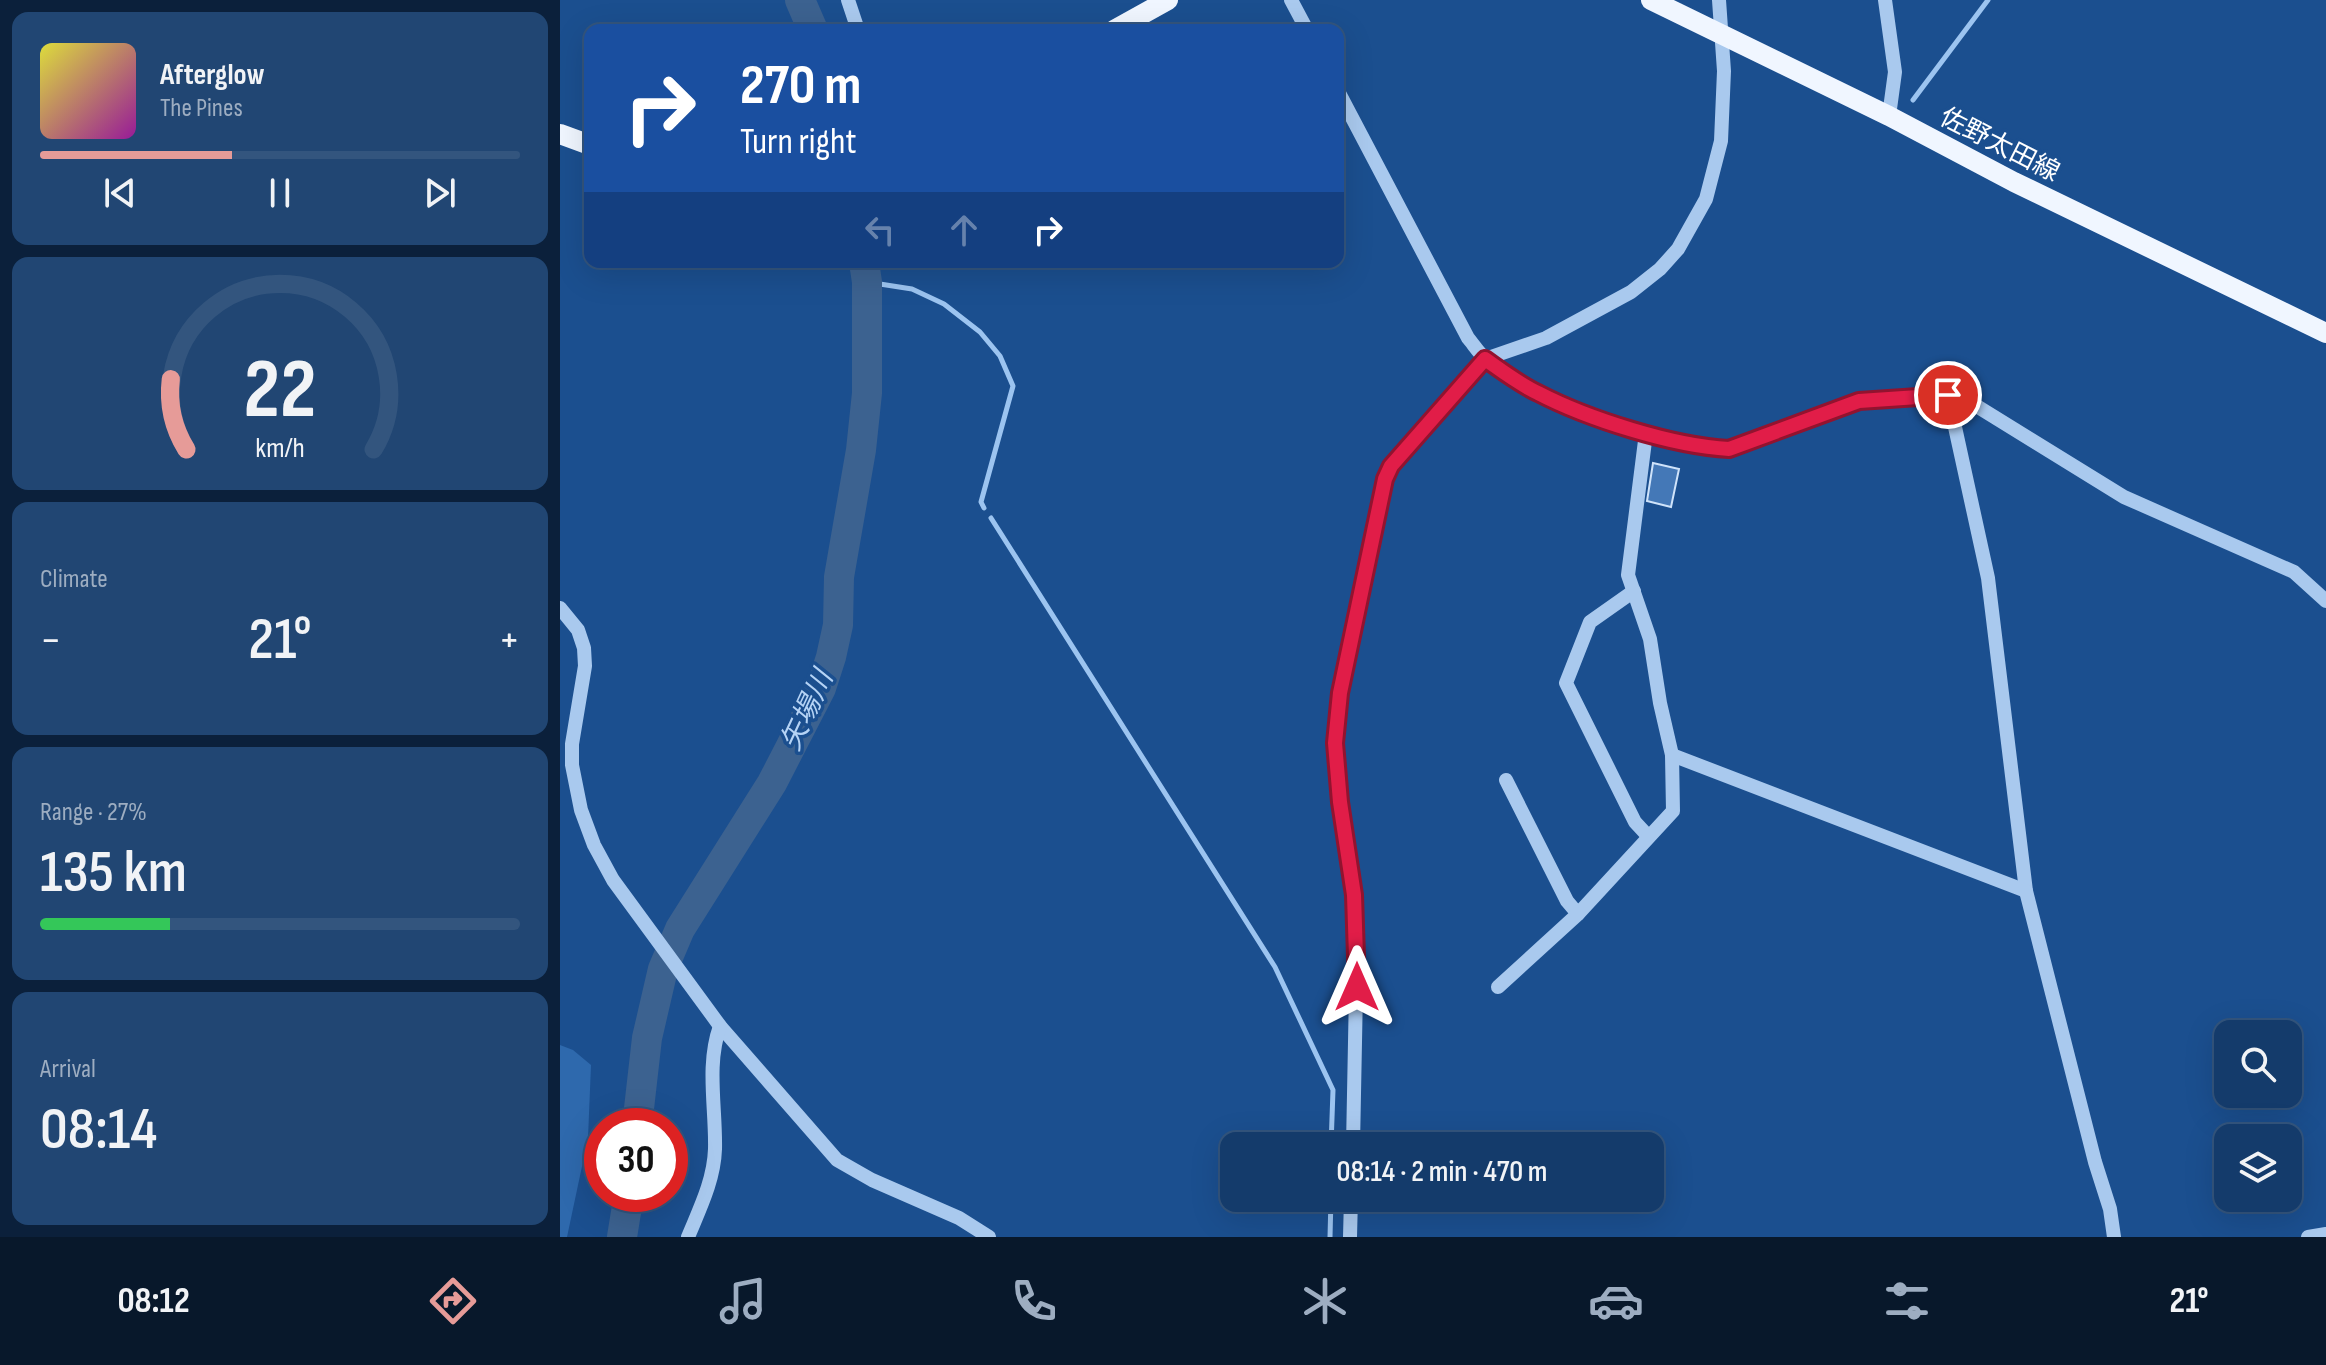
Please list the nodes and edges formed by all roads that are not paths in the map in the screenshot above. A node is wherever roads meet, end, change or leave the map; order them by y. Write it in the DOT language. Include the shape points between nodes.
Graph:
graph roads {
  1 [pos="848,0"];
  2 [pos="1168,0"];
  3 [pos="1291,0"];
  4 [pos="1651,0"];
  5 [pos="1719,0"];
  6 [pos="1885,0"];
  7 [pos="856,24"];
  8 [pos="1125,24"];
  9 [pos="1304,24"];
  10 [pos="1722,35"];
  11 [pos="1344,102"];
  12 [pos="1889,116"];
  13 [pos="560,134"];
  14 [pos="584,143"];
  15 [pos="2326,333"];
  16 [pos="1485,359"];
  17 [pos="1948,395"];
  18 [pos="1646,433"];
  19 [pos="1634,591"];
  20 [pos="2326,601"];
  21 [pos="560,608"];
  22 [pos="1672,755"];
  23 [pos="1506,780"];
  24 [pos="1648,836"];
  25 [pos="2026,891"];
  26 [pos="1578,914"];
  27 [pos="1498,987"];
  28 [pos="720,1026"];
  29 [pos="1353,1132"];
  30 [pos="1351,1212"];
  31 [pos="2326,1234"];
  32 [pos="688,1237"];
  33 [pos="989,1237"];
  34 [pos="1350,1237"];
  35 [pos="2114,1237"];
  36 [pos="2308,1237"];
  1 -- 7 [label="street"];
  2 -- 8 [label="main road"];
  3 -- 9 [label="street"];
  4 -- 10 [label="main road, 佐野太田線"];
  5 -- 10 [label="street"];
  6 -- 12 [label="street" via="1895,72"];
  10 -- 12 [label="main road, 佐野太田線"];
  10 -- 16 [label="street" via="1718,160 1706,199 1678,249 1631,292 1546,338"];
  11 -- 16 [label="street" via="1454,313"];
  12 -- 15 [label="main road, 佐野太田線"];
  13 -- 14 [label="main road"];
  16 -- 18 [label="street" via="1538,394"];
  16 -- 29 [label="street" via="1385,479 1340,693 1336,768 1357,938"];
  17 -- 18 [label="street" via="1859,401 1729,449"];
  17 -- 20 [label="street" via="1962,397 2124,497 2294,572"];
  17 -- 25 [label="street" via="1988,578"];
  18 -- 19 [label="street" via="1628,575"];
  19 -- 22 [label="street" via="1650,639"];
  19 -- 24 [label="street" via="1590,622 1566,683 1635,822"];
  21 -- 28 [label="street" via="578,630 584,648 572,765 594,845 613,880"];
  22 -- 24 [label="street" via="1673,811"];
  22 -- 25 [label="street"];
  23 -- 26 [label="street"];
  24 -- 26 [label="street"];
  25 -- 35 [label="street"];
  26 -- 27 [label="street"];
  28 -- 32 [label="street" via="712,1056 713,1170"];
  28 -- 33 [label="street" via="837,1160"];
  30 -- 34 [label="street"];
  31 -- 36 [label="street"];
}
